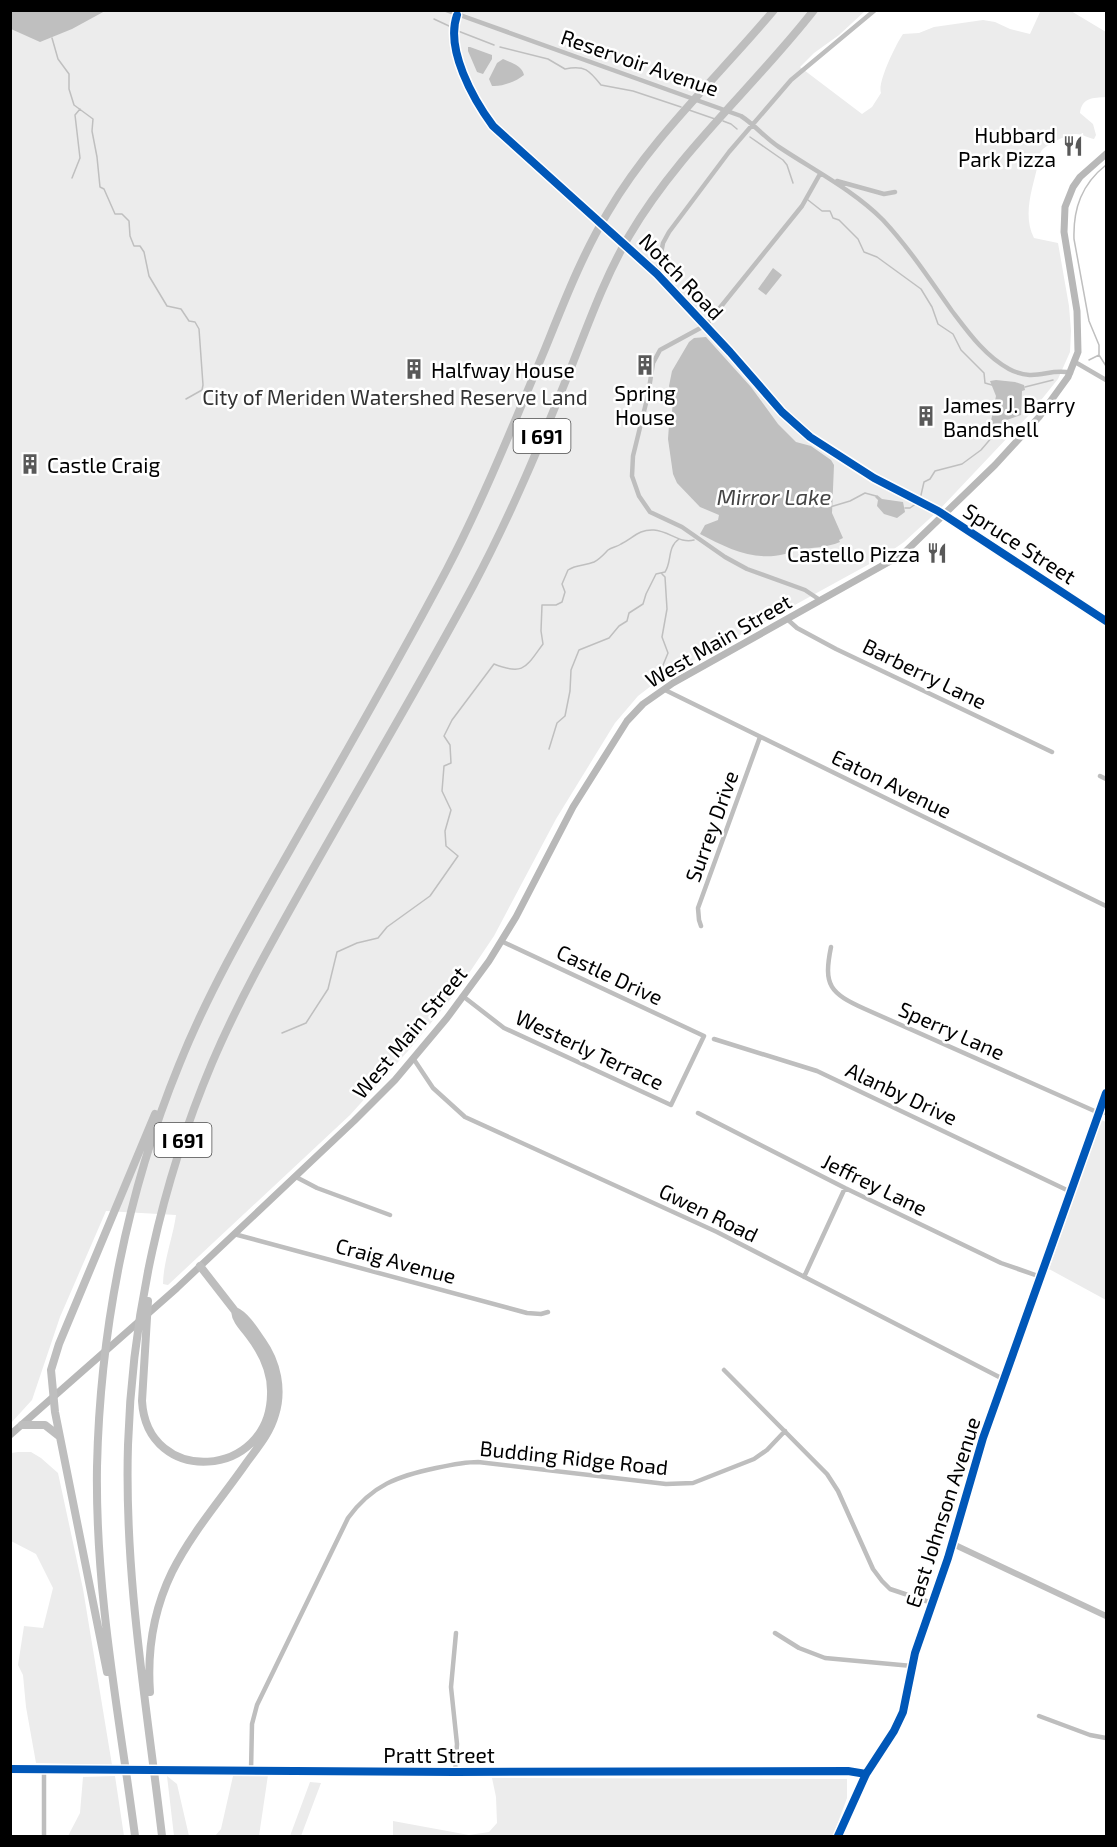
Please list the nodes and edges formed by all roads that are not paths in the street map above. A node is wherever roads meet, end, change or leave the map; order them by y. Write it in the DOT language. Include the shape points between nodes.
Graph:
graph roads {
  1 [pos="446,10"];
  2 [pos="774,10"];
  3 [pos="814,10"];
  4 [pos="875,10"];
  5 [pos="457,15"];
  6 [pos="752,125"];
  7 [pos="1107,154"];
  8 [pos="820,174"];
  9 [pos="833,181"];
  10 [pos="896,192"];
  11 [pos="657,274"];
  12 [pos="706,326"];
  13 [pos="1075,362"];
  14 [pos="1071,373"];
  15 [pos="1107,380"];
  16 [pos="944,516"];
  17 [pos="820,600"];
  18 [pos="787,619"];
  19 [pos="1107,621"];
  20 [pos="663,689"];
  21 [pos="760,737"];
  22 [pos="1052,752"];
  23 [pos="1100,776"];
  24 [pos="1107,779"];
  25 [pos="1107,906"];
  26 [pos="701,926"];
  27 [pos="501,941"];
  28 [pos="831,947"];
  29 [pos="464,997"];
  30 [pos="704,1036"];
  31 [pos="714,1039"];
  32 [pos="413,1059"];
  33 [pos="173,1079"];
  34 [pos="1107,1094"];
  35 [pos="1102,1112"];
  36 [pos="698,1113"];
  37 [pos="296,1177"];
  38 [pos="845,1188"];
  39 [pos="1071,1192"];
  40 [pos="390,1215"];
  41 [pos="234,1234"];
  42 [pos="200,1266"];
  43 [pos="149,1268"];
  44 [pos="804,1277"];
  45 [pos="1041,1277"];
  46 [pos="235,1311"];
  47 [pos="549,1312"];
  48 [pos="724,1370"];
  49 [pos="1005,1380"];
  50 [pos="53,1399"];
  51 [pos="22,1425"];
  52 [pos="785,1431"];
  53 [pos="10,1435"];
  54 [pos="59,1437"];
  55 [pos="953,1544"];
  56 [pos="933,1603"];
  57 [pos="1107,1616"];
  58 [pos="456,1633"];
  59 [pos="775,1633"];
  60 [pos="912,1666"];
  61 [pos="1039,1716"];
  62 [pos="120,1723"];
  63 [pos="150,1734"];
  64 [pos="1107,1738"];
  65 [pos="10,1769"];
  66 [pos="44,1769"];
  67 [pos="251,1771"];
  68 [pos="455,1772"];
  69 [pos="866,1774"];
  70 [pos="44,1836"];
  71 [pos="135,1836"];
  72 [pos="162,1836"];
  73 [pos="838,1836"];
  1 -- 5 [label="street, Reservoir Avenue"];
  2 -- 33 [label="highway, I 691" via="639,166 590,243 466,533 231,955"];
  3 -- 43 [label="highway, I 691" via="664,184 616,260 485,563 270,944 232,1019 185,1135"];
  4 -- 6 [label="street" via="802,70"];
  5 -- 6 [label="street, Reservoir Avenue" via="735,112"];
  5 -- 11 [label="street, Notch Road" via="454,32 462,69 493,126"];
  6 -- 8 [label="street, Reservoir Avenue"];
  6 -- 11 [label="street" via="669,232"];
  7 -- 13 [label="main road, West Main Street" via="1080,177 1068,197 1063,219 1079,325"];
  8 -- 9 [label="street, Reservoir Avenue"];
  8 -- 12 [label="street" via="802,206"];
  9 -- 10 [label="street" via="884,194"];
  9 -- 14 [label="street" via="883,221 969,333 997,361 1029,375"];
  11 -- 12 [label="street, Notch Road"];
  12 -- 16 [label="street, Notch Road" via="782,412 810,436 862,471"];
  12 -- 17 [label="street" via="660,350 653,363 633,456 632,476 639,496 650,512 689,531 725,557 806,590"];
  13 -- 14 [label="main road, West Main Street"];
  13 -- 15 [label="street"];
  14 -- 16 [label="main road, West Main Street" via="1023,435"];
  16 -- 17 [label="main road, West Main Street" via="903,554"];
  16 -- 19 [label="street, Spruce Street"];
  17 -- 18 [label="main road, West Main Street"];
  18 -- 20 [label="main road, West Main Street"];
  18 -- 22 [label="street, Barberry Lane" via="836,649"];
  20 -- 21 [label="street, Eaton Avenue"];
  20 -- 27 [label="main road, West Main Street" via="634,712 595,771"];
  21 -- 25 [label="street, Eaton Avenue"];
  21 -- 26 [label="street, Surrey Drive" via="698,908"];
  23 -- 24 [label="street"];
  27 -- 29 [label="main road, West Main Street"];
  27 -- 30 [label="street, Castle Drive"];
  28 -- 35 [label="street, Sperry Lane" via="828,980 841,996"];
  29 -- 30 [label="street, Westerly Terrace" via="504,1028 671,1105"];
  29 -- 32 [label="main road, West Main Street"];
  31 -- 39 [label="street, Alanby Drive" via="817,1071"];
  32 -- 37 [label="main road, West Main Street"];
  32 -- 44 [label="street, Gwen Road" via="433,1088 465,1117 717,1232"];
  33 -- 50 [label="highway" via="160,1101 55,1355 51,1370"];
  33 -- 62 [label="highway, I 691" via="125,1237 101,1396 99,1546"];
  34 -- 35 [label="street, East Johnson Avenue"];
  35 -- 39 [label="street, East Johnson Avenue"];
  36 -- 38 [label="street, Jeffrey Lane"];
  37 -- 40 [label="street"];
  37 -- 41 [label="main road, West Main Street"];
  38 -- 44 [label="street"];
  38 -- 45 [label="street, Jeffrey Lane" via="1001,1263"];
  39 -- 45 [label="street, East Johnson Avenue"];
  41 -- 42 [label="main road, West Main Street"];
  41 -- 47 [label="street, Craig Avenue" via="527,1313"];
  42 -- 46 [label="highway"];
  42 -- 50 [label="main road, West Main Street"];
  43 -- 46 [label="highway" via="144,1412 160,1444 186,1459 214,1462 238,1454 256,1438 268,1414 272,1392 267,1366"];
  43 -- 63 [label="highway, I 691" via="132,1383 128,1495 133,1596"];
  44 -- 49 [label="street, Gwen Road"];
  45 -- 49 [label="street, East Johnson Avenue"];
  46 -- 63 [label="highway" via="243,1316 272,1359 278,1382 277,1410 265,1437 182,1555 164,1591 150,1656"];
  48 -- 52 [label="street"];
  49 -- 55 [label="street, East Johnson Avenue" via="983,1438"];
  50 -- 51 [label="main road, West Main Street"];
  50 -- 54 [label="highway"];
  51 -- 53 [label="main road, West Main Street"];
  51 -- 54 [label="highway" via="45,1425"];
  52 -- 56 [label="street" via="828,1474 882,1581 890,1588"];
  52 -- 67 [label="street, Budding Ridge Road" via="754,1459 685,1485 478,1462 416,1472 384,1484 364,1498 348,1518 257,1705 252,1724"];
  54 -- 62 [label="highway" via="112,1705"];
  55 -- 56 [label="street, East Johnson Avenue"];
  55 -- 57 [label="street"];
  56 -- 60 [label="street, East Johnson Avenue"];
  58 -- 68 [label="street" via="451,1687 457,1744"];
  59 -- 60 [label="street" via="825,1658"];
  60 -- 69 [label="street, East Johnson Avenue" via="900,1720"];
  61 -- 64 [label="street"];
  62 -- 71 [label="highway, I 691"];
  63 -- 72 [label="highway, I 691"];
  65 -- 66 [label="street, Pratt Street"];
  66 -- 67 [label="street, Pratt Street"];
  66 -- 70 [label="street"];
  67 -- 68 [label="street, Pratt Street"];
  68 -- 69 [label="street, Pratt Street"];
  69 -- 73 [label="street, East Johnson Avenue"];
}
